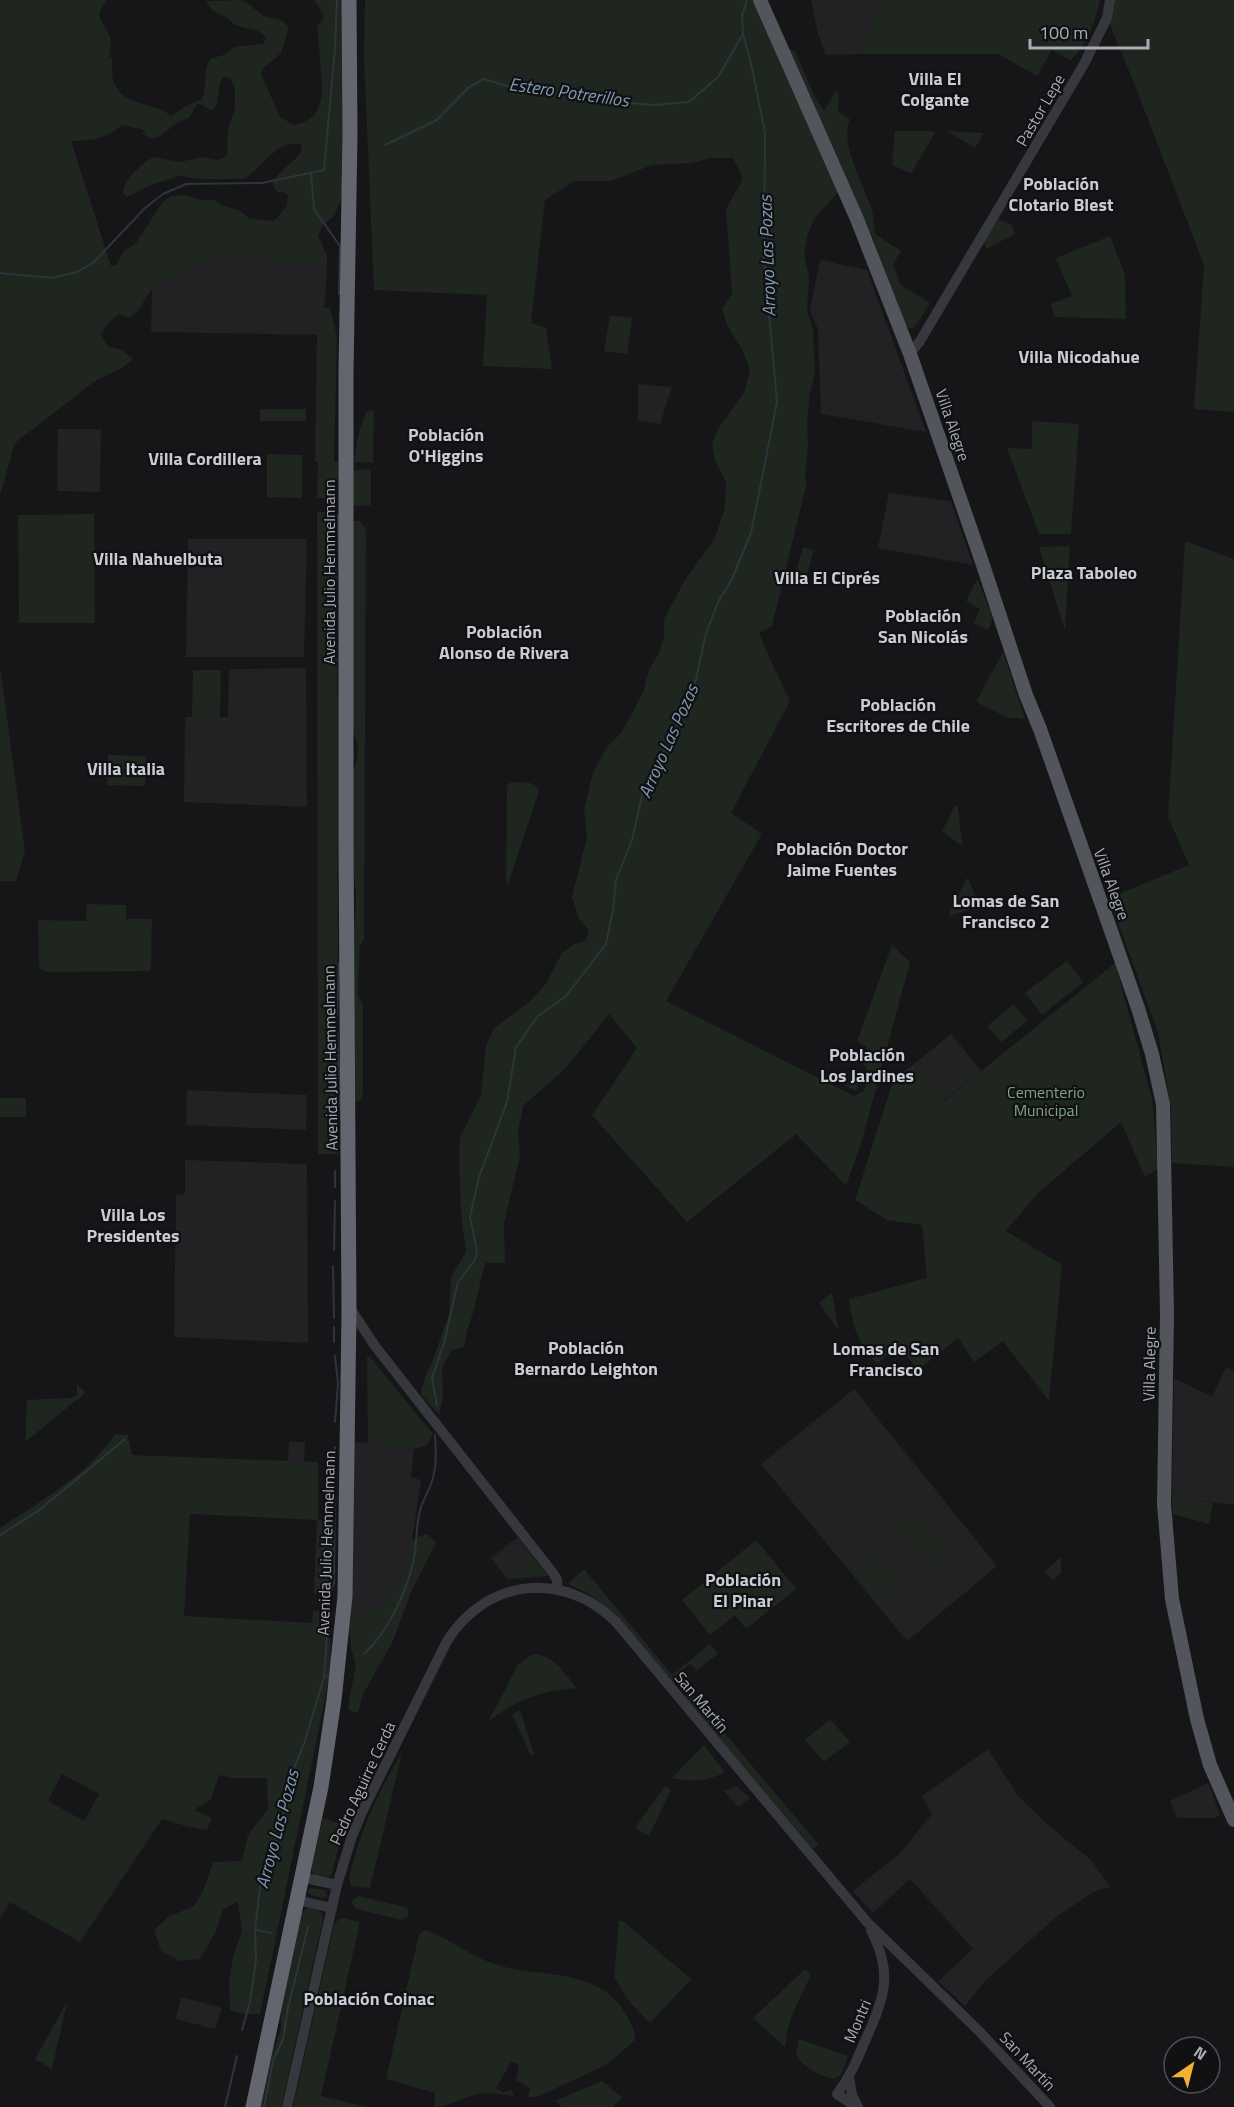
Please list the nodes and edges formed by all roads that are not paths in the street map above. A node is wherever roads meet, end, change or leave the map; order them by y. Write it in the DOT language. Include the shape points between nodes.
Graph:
graph roads {
  1 [pos="349,0"];
  2 [pos="1110,0"];
  3 [pos="761,1"];
  4 [pos="910,354"];
  5 [pos="349,1311"];
  6 [pos="558,1589"];
  7 [pos="1234,1820"];
  8 [pos="301,1877"];
  9 [pos="337,1885"];
  10 [pos="297,1900"];
  11 [pos="332,1908"];
  12 [pos="867,1922"];
  13 [pos="902,1958"];
  14 [pos="883,1965"];
  15 [pos="849,2077"];
  16 [pos="253,2107"];
  17 [pos="287,2107"];
  18 [pos="857,2107"];
  19 [pos="1050,2107"];
  1 -- 5 [label="highway, Avenida Julio Hemmelmann"];
  2 -- 4 [label="street, Pastor Lepe" via="1107,18 1084,64"];
  3 -- 4 [label="main road, Villa Alegre" via="857,219"];
  4 -- 7 [label="main road, Villa Alegre" via="1152,1054 1163,1104 1167,1314 1164,1504 1172,1599 1207,1753"];
  5 -- 6 [label="street" via="553,1573"];
  5 -- 8 [label="highway, Avenida Julio Hemmelmann" via="343,1632 321,1787"];
  6 -- 9 [label="street, Pedro Aguirre Cerda" via="535,1588 503,1594 475,1609 453,1632 363,1810"];
  6 -- 12 [label="street, San Martín" via="589,1601 616,1622"];
  8 -- 9 [label="street"];
  8 -- 10 [label="highway, Avenida Julio Hemmelmann"];
  9 -- 11 [label="street, Pedro Aguirre Cerda"];
  10 -- 11 [label="street"];
  10 -- 16 [label="highway, Avenida Julio Hemmelmann"];
  11 -- 17 [label="street, Pedro Aguirre Cerda"];
  12 -- 13 [label="street, San Martín"];
  12 -- 14 [label="street, Montri"];
  13 -- 14 [label="street" via="890,1957"];
  13 -- 19 [label="street, San Martín" via="979,2031"];
  14 -- 15 [label="street, Montri" via="881,2005"];
  15 -- 18 [label="street"];
  15 -- 18 [label="street, Montri" via="837,2094"];
}
